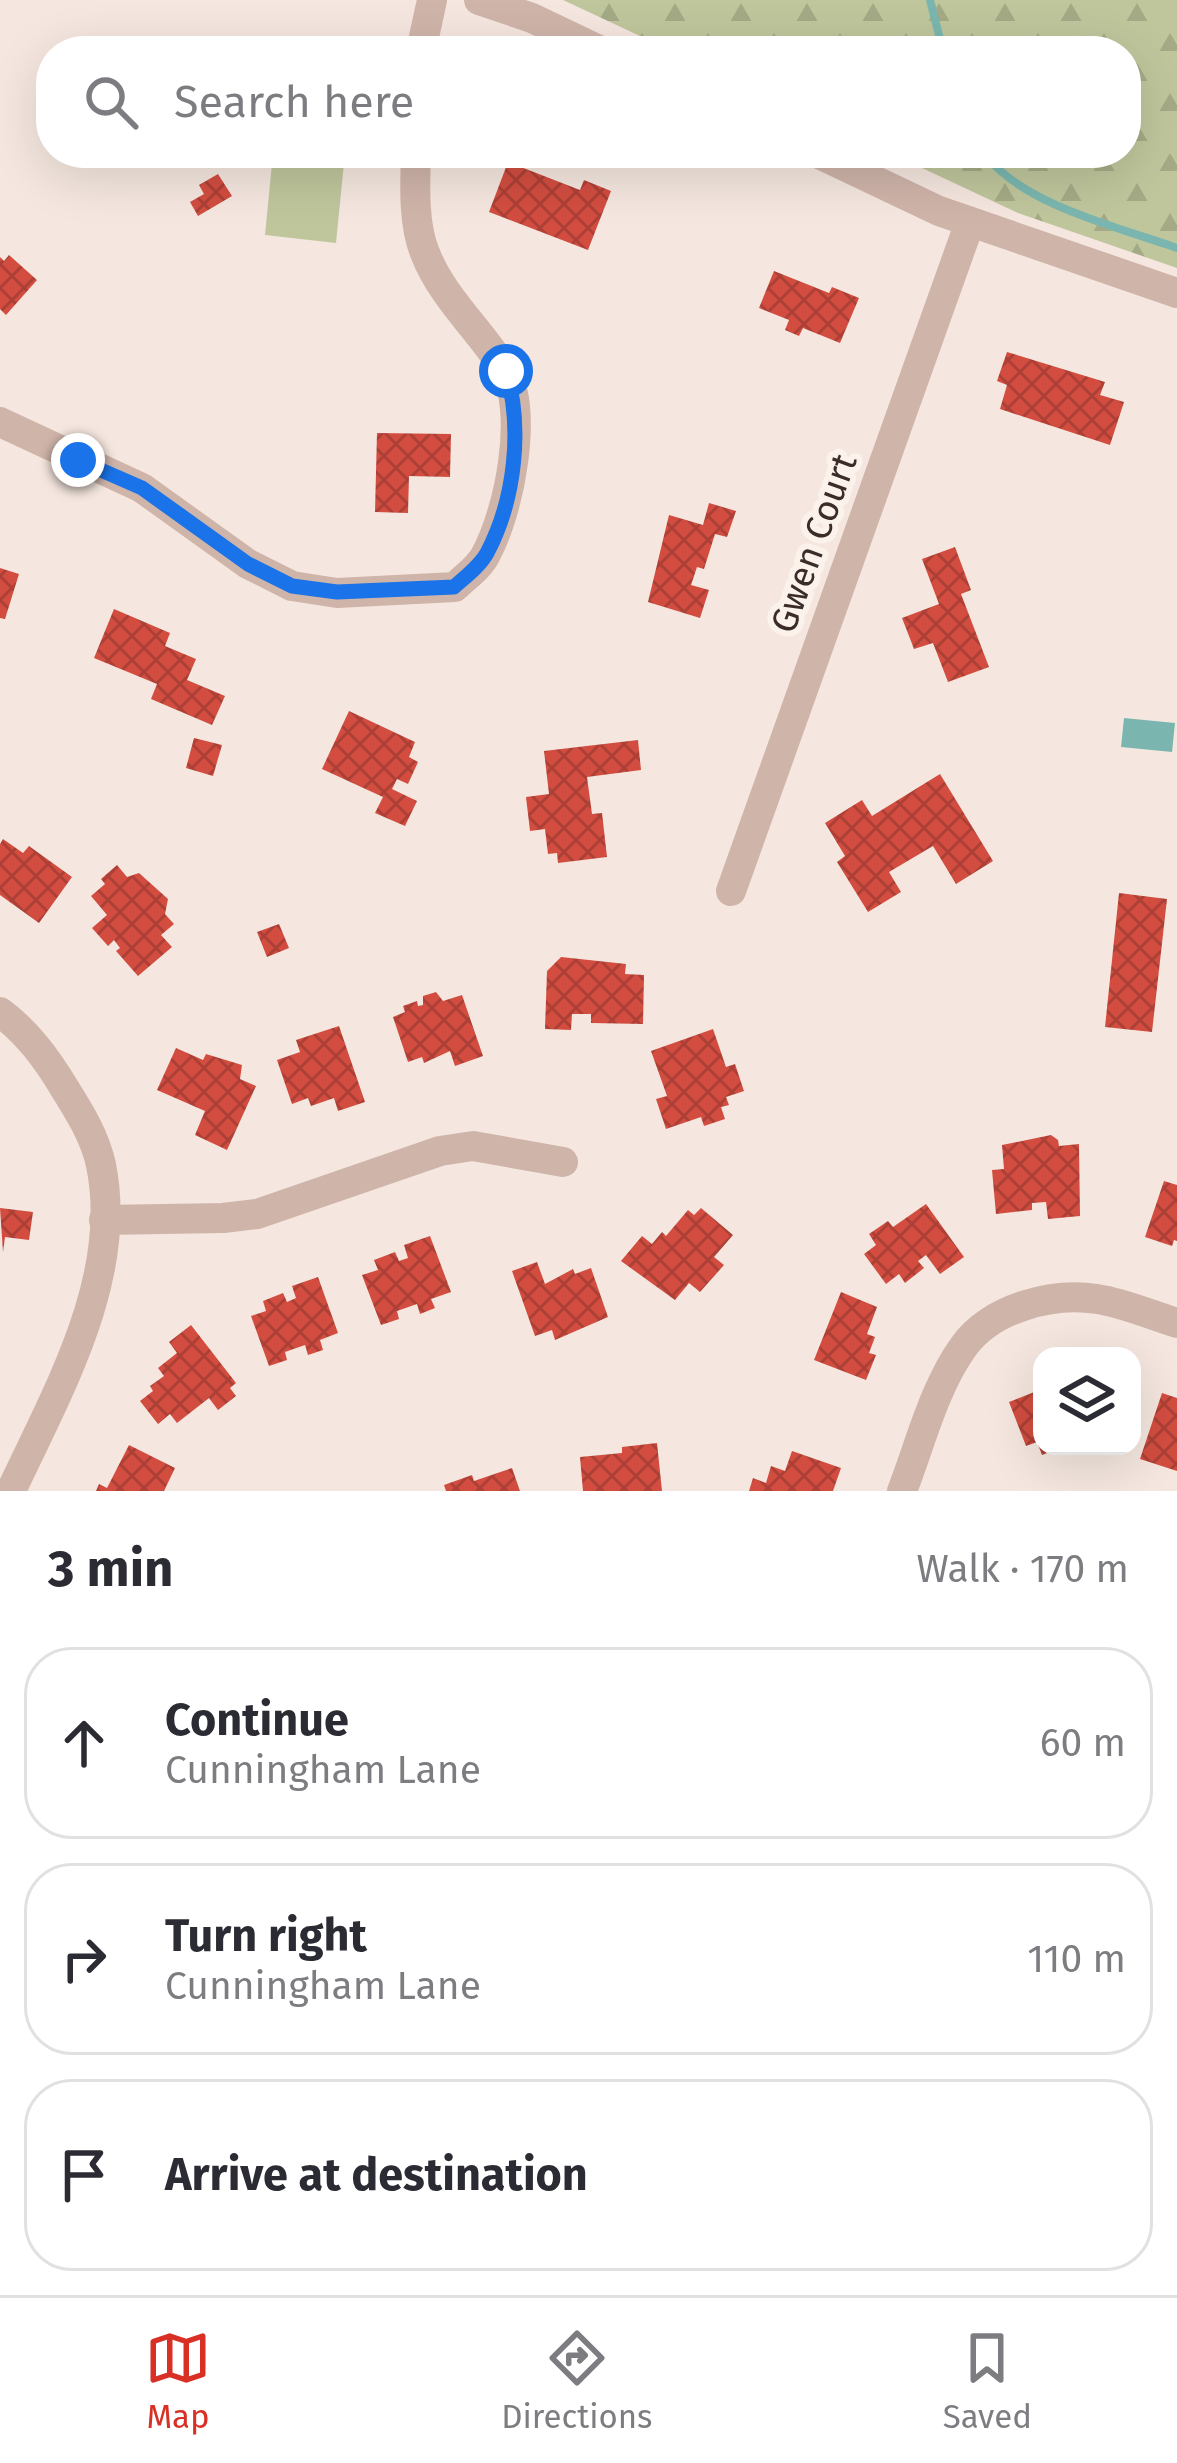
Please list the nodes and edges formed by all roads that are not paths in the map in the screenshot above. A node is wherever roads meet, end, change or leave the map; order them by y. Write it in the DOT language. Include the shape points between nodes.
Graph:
graph roads {
  1 [pos="432,0"];
  2 [pos="478,0"];
  3 [pos="425,36"];
  4 [pos="570,36"];
  5 [pos="416,168"];
  6 [pos="851,168"];
  7 [pos="970,221"];
  8 [pos="1177,293"];
  9 [pos="0,422"];
  10 [pos="730,891"];
  11 [pos="0,1012"];
  12 [pos="563,1162"];
  13 [pos="104,1220"];
  14 [pos="1177,1323"];
  15 [pos="11,1491"];
  16 [pos="902,1491"];
  1 -- 3 [label="street"];
  2 -- 4 [label="street"];
  5 -- 9 [label="street" via="424,252 512,391 508,498 485,558 454,587 292,586 142,488"];
  6 -- 7 [label="street"];
  7 -- 8 [label="street"];
  7 -- 10 [label="street, Gwen Court"];
  11 -- 13 [label="street" via="44,1054 86,1123 101,1165"];
  12 -- 13 [label="street" via="473,1146 257,1214"];
  13 -- 15 [label="street" via="101,1262 76,1348"];
  14 -- 16 [label="street" via="1066,1297 1000,1317 964,1345"];
}
